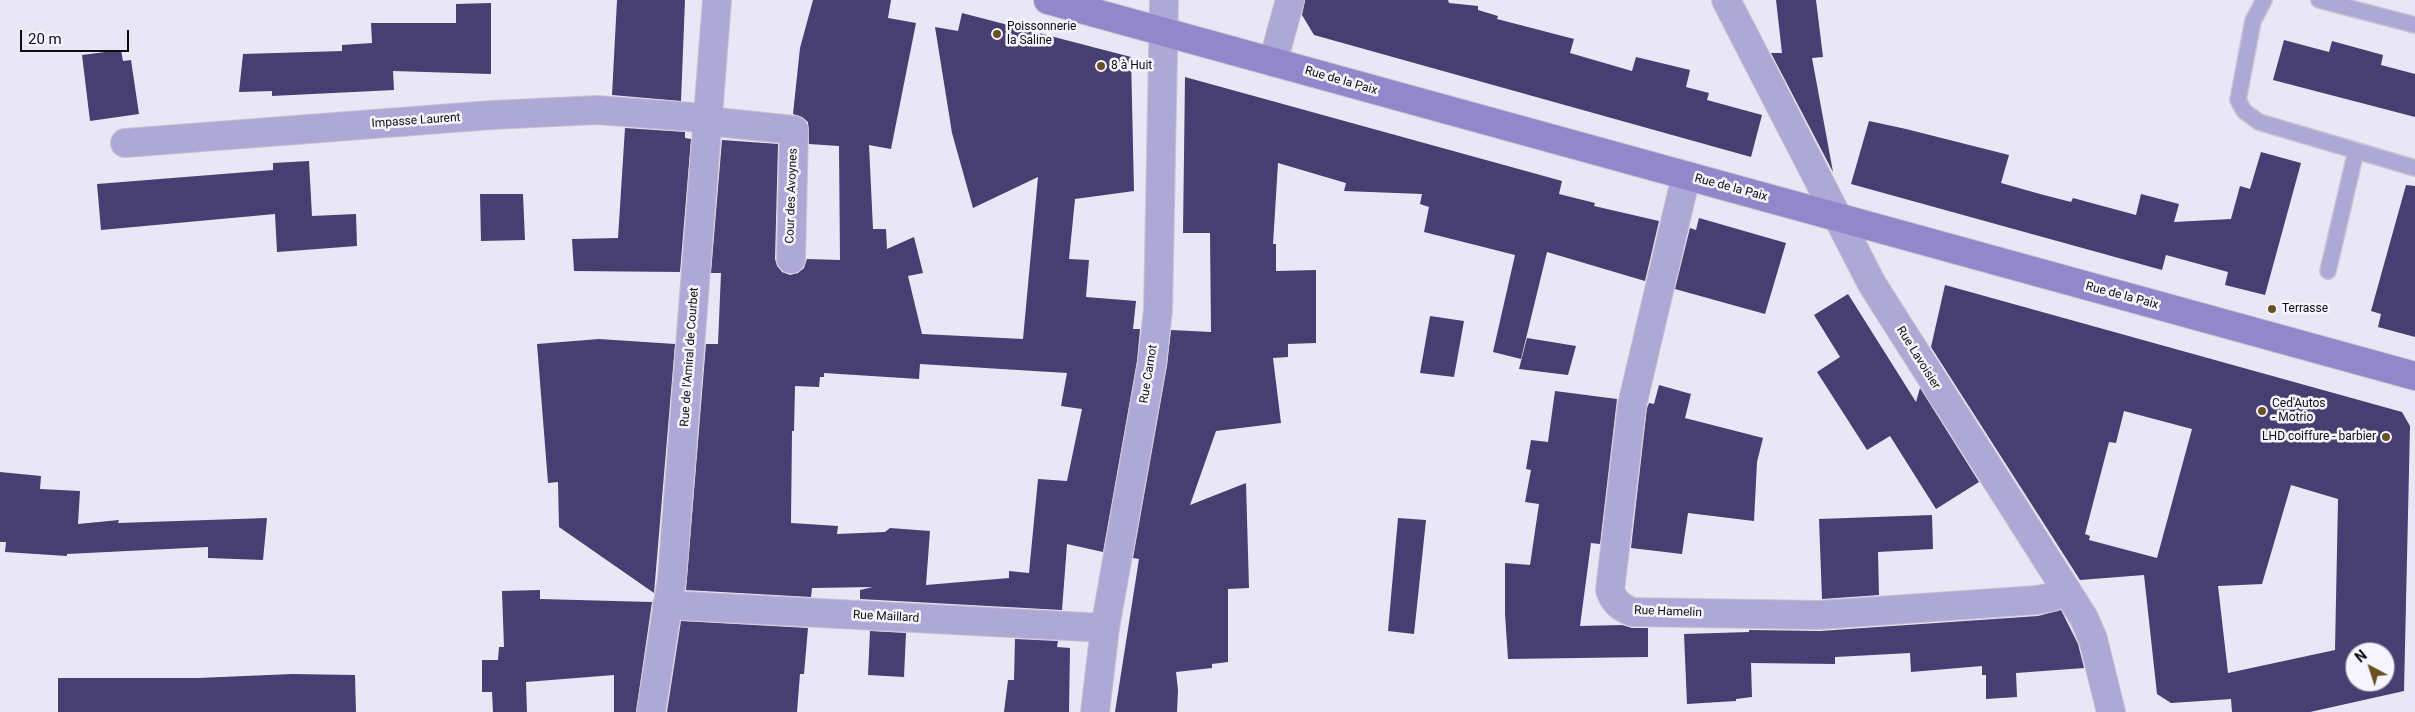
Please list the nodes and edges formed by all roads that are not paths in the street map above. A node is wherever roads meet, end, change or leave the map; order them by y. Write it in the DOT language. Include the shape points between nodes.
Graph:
graph roads {
  1 [pos="717,0"];
  2 [pos="1048,0"];
  3 [pos="1164,0"];
  4 [pos="1290,0"];
  5 [pos="1726,0"];
  6 [pos="2264,0"];
  7 [pos="2318,0"];
  8 [pos="2415,25"];
  9 [pos="1163,32"];
  10 [pos="1273,62"];
  11 [pos="707,121"];
  12 [pos="125,143"];
  13 [pos="2356,151"];
  14 [pos="2415,168"];
  15 [pos="1686,176"];
  16 [pos="1836,217"];
  17 [pos="790,259"];
  18 [pos="2328,271"];
  19 [pos="2415,376"];
  20 [pos="2065,590"];
  21 [pos="667,605"];
  22 [pos="1105,628"];
  23 [pos="651,712"];
  24 [pos="1095,712"];
  25 [pos="2111,712"];
  1 -- 11 [label="street, Rue de l'Amiral de Courbet"];
  2 -- 9 [label="main road, Rue de la Paix"];
  3 -- 9 [label="street, Rue Carnot"];
  4 -- 10 [label="street"];
  5 -- 16 [label="street, Rue Lavoisier"];
  6 -- 13 [label="lane" via="2253,21 2238,100 2244,111 2259,122"];
  7 -- 8 [label="lane"];
  9 -- 10 [label="main road, Rue de la Paix"];
  9 -- 22 [label="street, Rue Carnot" via="1158,310 1152,363"];
  10 -- 15 [label="main road, Rue de la Paix"];
  11 -- 12 [label="street, Impasse Laurent" via="597,110"];
  11 -- 17 [label="street, Cour des Avoynes" via="794,130"];
  11 -- 21 [label="street, Rue de l'Amiral de Courbet" via="690,361"];
  13 -- 14 [label="lane"];
  13 -- 18 [label="lane"];
  15 -- 16 [label="main road, Rue de la Paix"];
  15 -- 20 [label="street, Rue Hamelin" via="1632,405 1610,590 1614,600 1632,612 1819,615 2037,600"];
  16 -- 19 [label="main road, Rue de la Paix"];
  16 -- 20 [label="street, Rue Lavoisier" via="1872,284"];
  20 -- 25 [label="street, Rue Lavoisier" via="2084,618 2093,639"];
  21 -- 22 [label="street, Rue Maillard"];
  21 -- 23 [label="street, Rue de l'Amiral de Courbet"];
  22 -- 24 [label="street, Rue Carnot"];
}
